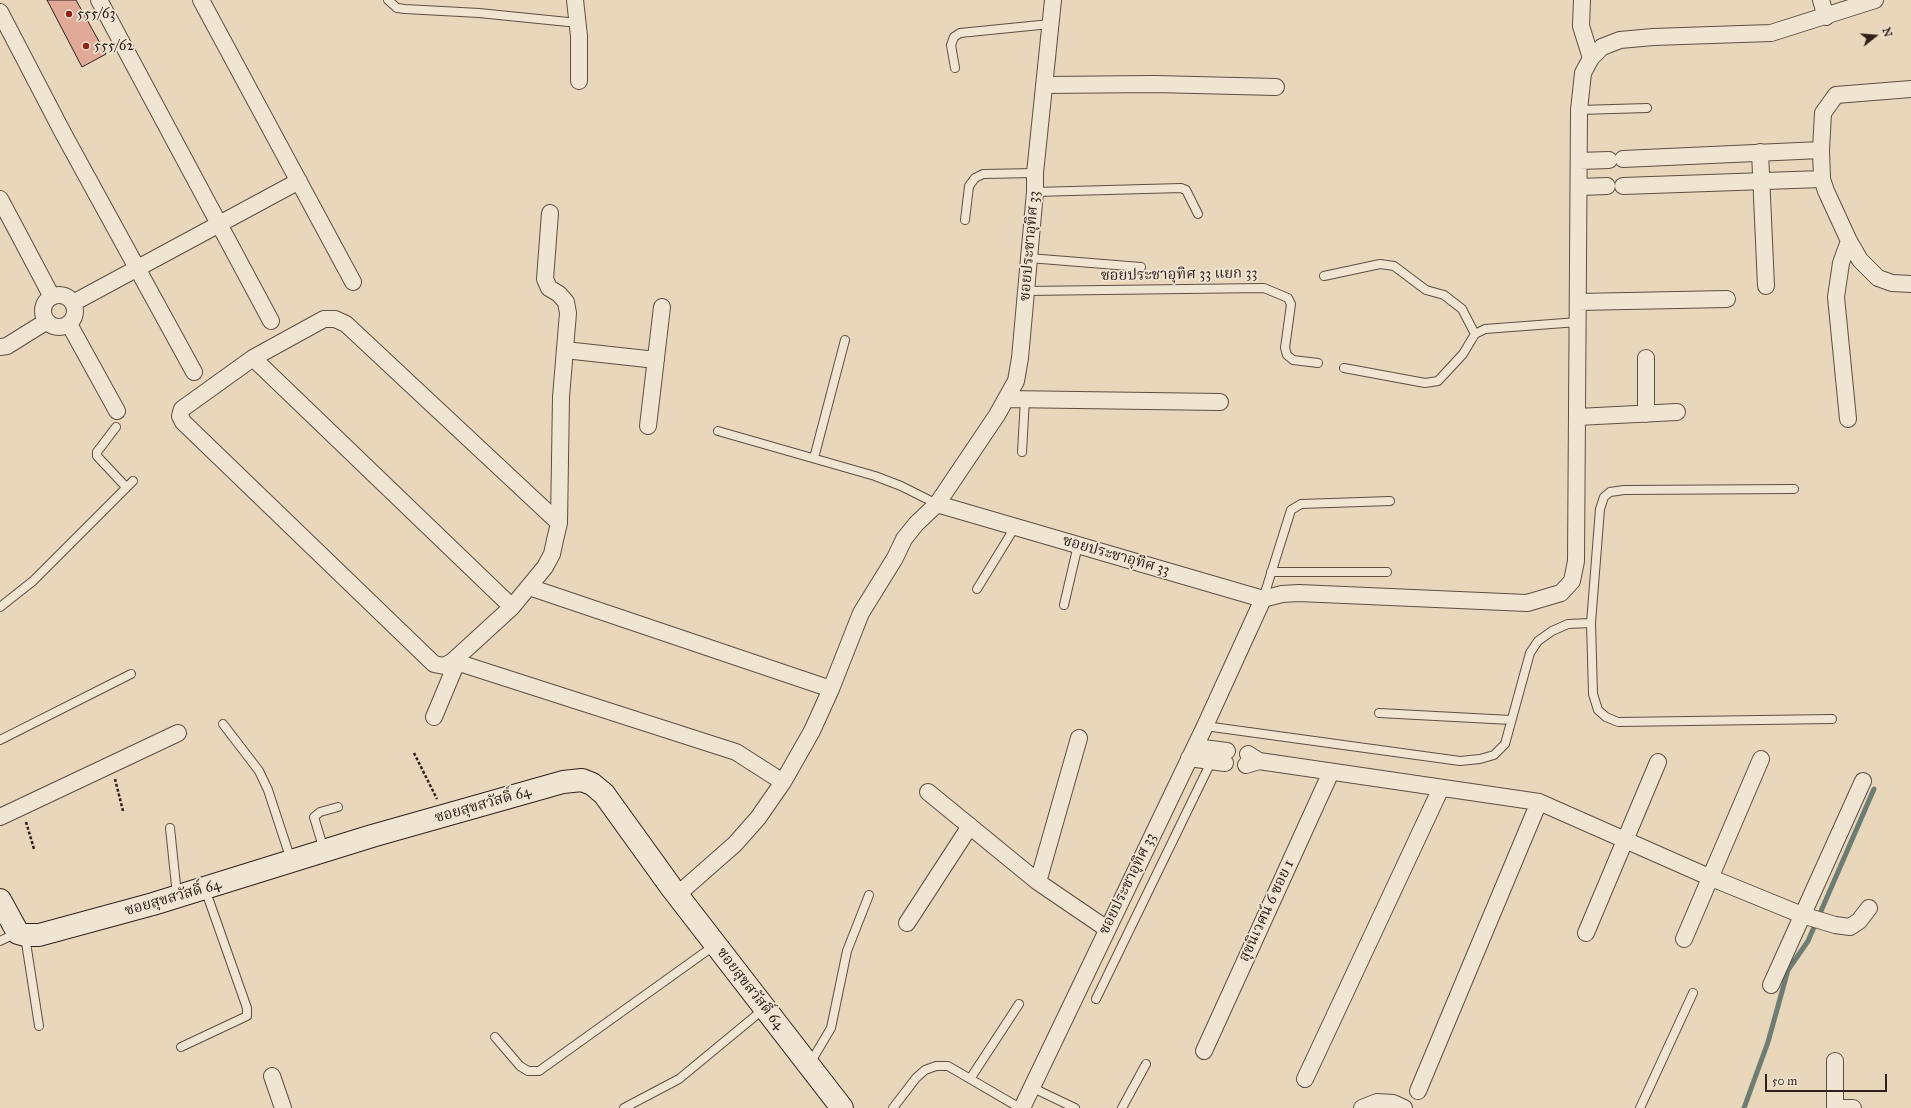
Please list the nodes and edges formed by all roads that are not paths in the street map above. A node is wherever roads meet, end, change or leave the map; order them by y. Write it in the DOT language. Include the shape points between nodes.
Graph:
graph roads {
  1 [pos="99,0"];
  2 [pos="201,0"];
  3 [pos="388,0"];
  4 [pos="575,0"];
  5 [pos="1053,0"];
  6 [pos="1582,0"];
  7 [pos="1821,0"];
  8 [pos="1875,0"];
  9 [pos="0,12"];
  10 [pos="1826,17"];
  11 [pos="578,23"];
  12 [pos="1050,24"];
  13 [pos="1591,58"];
  14 [pos="956,68"];
  15 [pos="579,81"];
  16 [pos="1044,85"];
  17 [pos="1276,87"];
  18 [pos="1911,89"];
  19 [pos="1647,108"];
  20 [pos="1579,110"];
  21 [pos="1821,150"];
  22 [pos="1760,152"];
  23 [pos="1642,158"];
  24 [pos="1579,161"];
  25 [pos="1035,173"];
  26 [pos="1822,179"];
  27 [pos="1762,180"];
  28 [pos="299,181"];
  29 [pos="1642,185"];
  30 [pos="1608,186"];
  31 [pos="1623,186"];
  32 [pos="1579,187"];
  33 [pos="1035,192"];
  34 [pos="0,199"];
  35 [pos="550,213"];
  36 [pos="1198,214"];
  37 [pos="965,220"];
  38 [pos="219,224"];
  39 [pos="1849,241"];
  40 [pos="1029,258"];
  41 [pos="1141,267"];
  42 [pos="138,268"];
  43 [pos="1324,276"];
  44 [pos="353,282"];
  45 [pos="1911,284"];
  46 [pos="1766,286"];
  47 [pos="1026,292"];
  48 [pos="52,297"];
  49 [pos="1727,299"];
  50 [pos="1578,302"];
  51 [pos="73,303"];
  52 [pos="662,307"];
  53 [pos="46,321"];
  54 [pos="271,321"];
  55 [pos="1578,322"];
  56 [pos="69,324"];
  57 [pos="1475,334"];
  58 [pos="845,340"];
  59 [pos="0,347"];
  60 [pos="565,350"];
  61 [pos="253,358"];
  62 [pos="1646,358"];
  63 [pos="656,360"];
  64 [pos="1318,363"];
  65 [pos="1344,368"];
  66 [pos="194,372"];
  67 [pos="1006,400"];
  68 [pos="1025,400"];
  69 [pos="1220,402"];
  70 [pos="1677,412"];
  71 [pos="1646,414"];
  72 [pos="1577,417"];
  73 [pos="117,419"];
  74 [pos="1848,419"];
  75 [pos="648,426"];
  76 [pos="718,431"];
  77 [pos="1022,452"];
  78 [pos="814,458"];
  79 [pos="133,481"];
  80 [pos="126,487"];
  81 [pos="1794,489"];
  82 [pos="1390,501"];
  83 [pos="937,504"];
  84 [pos="559,523"];
  85 [pos="1015,527"];
  86 [pos="1078,545"];
  87 [pos="1271,572"];
  88 [pos="1387,572"];
  89 [pos="530,586"];
  90 [pos="977,588"];
  91 [pos="1263,599"];
  92 [pos="1064,605"];
  93 [pos="0,607"];
  94 [pos="512,607"];
  95 [pos="1591,623"];
  96 [pos="455,662"];
  97 [pos="131,674"];
  98 [pos="831,689"];
  99 [pos="1379,713"];
  100 [pos="434,717"];
  101 [pos="1832,719"];
  102 [pos="1511,720"];
  103 [pos="223,724"];
  104 [pos="1205,726"];
  105 [pos="178,733"];
  106 [pos="1079,738"];
  107 [pos="0,740"];
  108 [pos="1192,753"];
  109 [pos="1220,756"];
  110 [pos="1761,759"];
  111 [pos="1251,760"];
  112 [pos="1658,762"];
  113 [pos="1331,772"];
  114 [pos="1863,780"];
  115 [pos="783,782"];
  116 [pos="1442,788"];
  117 [pos="928,792"];
  118 [pos="1539,802"];
  119 [pos="338,807"];
  120 [pos="0,817"];
  121 [pos="970,826"];
  122 [pos="170,828"];
  123 [pos="1626,840"];
  124 [pos="324,852"];
  125 [pos="292,862"];
  126 [pos="1709,877"];
  127 [pos="1038,882"];
  128 [pos="205,889"];
  129 [pos="678,895"];
  130 [pos="869,895"];
  131 [pos="178,896"];
  132 [pos="0,900"];
  133 [pos="1869,908"];
  134 [pos="1809,917"];
  135 [pos="907,923"];
  136 [pos="1107,929"];
  137 [pos="1586,933"];
  138 [pos="14,937"];
  139 [pos="1684,939"];
  140 [pos="716,944"];
  141 [pos="1771,986"];
  142 [pos="1693,993"];
  143 [pos="1096,999"];
  144 [pos="1019,1004"];
  145 [pos="765,1008"];
  146 [pos="39,1026"];
  147 [pos="495,1037"];
  148 [pos="181,1047"];
  149 [pos="1204,1050"];
  150 [pos="1835,1061"];
  151 [pos="1146,1064"];
  152 [pos="809,1065"];
  153 [pos="272,1076"];
  154 [pos="970,1079"];
  155 [pos="1306,1079"];
  156 [pos="1032,1087"];
  157 [pos="1418,1091"];
  158 [pos="283,1108"];
  159 [pos="624,1108"];
  160 [pos="842,1108"];
  161 [pos="893,1108"];
  162 [pos="1021,1108"];
  163 [pos="1075,1108"];
  164 [pos="1122,1108"];
  165 [pos="1362,1108"];
  166 [pos="1404,1108"];
  167 [pos="1640,1108"];
  168 [pos="1835,1108"];
  169 [pos="1840,1108"];
  170 [pos="1853,1108"];
  1 -- 38 [label="street"];
  2 -- 28 [label="street"];
  3 -- 11 [label="lane" via="397,8 404,9 479,13"];
  4 -- 11 [label="street"];
  5 -- 12 [label="street, ซอยประชาอุทิศ 33"];
  6 -- 13 [label="street" via="1582,26"];
  7 -- 10 [label="street"];
  8 -- 10 [label="street"];
  9 -- 42 [label="street"];
  10 -- 13 [label="street" via="1771,34 1620,40 1602,47"];
  11 -- 15 [label="street"];
  12 -- 14 [label="lane" via="960,33 954,37 951,45"];
  12 -- 16 [label="street, ซอยประชาอุทิศ 33"];
  13 -- 20 [label="street" via="1583,73"];
  16 -- 17 [label="street"];
  16 -- 25 [label="street, ซอยประชาอุทิศ 33"];
  18 -- 21 [label="street" via="1836,95 1823,113"];
  19 -- 20 [label="lane"];
  20 -- 24 [label="street"];
  21 -- 22 [label="street"];
  21 -- 26 [label="street"];
  22 -- 23 [label="street"];
  22 -- 27 [label="street"];
  23 -- 24 [label="street"];
  23 -- 29 [label="street"];
  24 -- 32 [label="street"];
  25 -- 33 [label="street, ซอยประชาอุทิศ 33"];
  25 -- 37 [label="lane" via="983,174 975,178 969,186"];
  26 -- 27 [label="street"];
  26 -- 39 [label="street"];
  27 -- 29 [label="street"];
  27 -- 46 [label="street"];
  28 -- 38 [label="street"];
  28 -- 44 [label="street"];
  29 -- 31 [label="street"];
  30 -- 32 [label="street"];
  32 -- 50 [label="street"];
  33 -- 36 [label="lane" via="1181,188 1186,190"];
  33 -- 40 [label="street, ซอยประชาอุทิศ 33"];
  34 -- 48 [label="street"];
  35 -- 60 [label="street" via="545,279 549,288 566,302 568,313"];
  38 -- 42 [label="street"];
  38 -- 54 [label="street"];
  39 -- 45 [label="street" via="1860,260 1878,278 1892,283"];
  39 -- 74 [label="street" via="1841,263 1836,297"];
  40 -- 41 [label="lane"];
  40 -- 47 [label="street, ซอยประชาอุทิศ 33"];
  42 -- 51 [label="street"];
  42 -- 66 [label="street"];
  43 -- 57 [label="lane" via="1380,264 1394,266 1426,290 1444,295 1462,310"];
  47 -- 64 [label="lane, ซอยประชาอุทิศ 33 แยก 33" via="1264,288 1288,298 1290,304 1287,355 1293,360"];
  47 -- 67 [label="street, ซอยประชาอุทิศ 33" via="1016,381"];
  48 -- 51 [label="street" via="63,296"];
  48 -- 53 [label="street" via="46,301 43,308"];
  49 -- 50 [label="street"];
  50 -- 55 [label="street"];
  51 -- 56 [label="street" via="75,314"];
  52 -- 63 [label="street"];
  53 -- 56 [label="street" via="53,326"];
  53 -- 59 [label="street" via="7,346"];
  55 -- 57 [label="lane" via="1499,327"];
  55 -- 72 [label="street"];
  56 -- 73 [label="street"];
  57 -- 65 [label="lane" via="1462,354 1438,381 1425,384"];
  58 -- 78 [label="lane"];
  60 -- 63 [label="street"];
  60 -- 84 [label="street" via="561,397"];
  61 -- 84 [label="street" via="324,319 335,319 346,324"];
  61 -- 94 [label="street"];
  61 -- 96 [label="street" via="182,409 180,416 183,422 434,664 444,666"];
  62 -- 71 [label="street"];
  63 -- 75 [label="street"];
  67 -- 68 [label="street"];
  67 -- 83 [label="street, ซอยประชาอุทิศ 33"];
  68 -- 69 [label="street"];
  68 -- 77 [label="lane"];
  70 -- 71 [label="street"];
  71 -- 72 [label="street"];
  72 -- 91 [label="street" via="1576,561 1572,581 1561,593 1527,603 1299,593"];
  73 -- 80 [label="lane" via="97,456"];
  76 -- 78 [label="lane"];
  78 -- 83 [label="lane" via="888,481"];
  79 -- 80 [label="lane"];
  80 -- 93 [label="lane" via="33,581"];
  81 -- 95 [label="lane" via="1610,492 1604,497 1600,509"];
  82 -- 87 [label="lane" via="1301,504 1290,510"];
  83 -- 85 [label="street, ซอยประชาอุทิศ 33"];
  83 -- 98 [label="street" via="904,539 861,613"];
  84 -- 89 [label="street" via="552,554"];
  85 -- 86 [label="street, ซอยประชาอุทิศ 33"];
  85 -- 90 [label="lane"];
  86 -- 91 [label="street, ซอยประชาอุทิศ 33"];
  86 -- 92 [label="lane"];
  87 -- 88 [label="lane"];
  87 -- 91 [label="lane"];
  89 -- 94 [label="street"];
  89 -- 98 [label="street"];
  91 -- 104 [label="street, ซอยประชาอุทิศ 33"];
  94 -- 96 [label="street"];
  95 -- 101 [label="lane" via="1593,694 1598,710 1618,722"];
  95 -- 102 [label="lane" via="1568,624 1538,641 1530,653"];
  96 -- 100 [label="street"];
  96 -- 115 [label="street" via="736,752"];
  97 -- 107 [label="lane"];
  98 -- 115 [label="street" via="812,731"];
  99 -- 102 [label="lane"];
  102 -- 104 [label="lane" via="1504,744 1494,755 1460,761"];
  103 -- 125 [label="lane" via="265,784"];
  104 -- 108 [label="street, ซอยประชาอุทิศ 33"];
  105 -- 120 [label="street"];
  106 -- 127 [label="street"];
  108 -- 109 [label="street"];
  108 -- 136 [label="street, ซอยประชาอุทิศ 33"];
  109 -- 143 [label="lane"];
  110 -- 126 [label="street"];
  111 -- 113 [label="street"];
  112 -- 123 [label="street"];
  113 -- 116 [label="street"];
  113 -- 149 [label="street, สุขนิเวศน์ 6 ซอย 1"];
  114 -- 134 [label="street"];
  115 -- 129 [label="street" via="742,836"];
  116 -- 118 [label="street"];
  116 -- 155 [label="street"];
  117 -- 121 [label="street"];
  118 -- 123 [label="street"];
  118 -- 157 [label="street"];
  119 -- 124 [label="lane" via="320,812 314,817"];
  121 -- 127 [label="street"];
  121 -- 135 [label="street"];
  122 -- 131 [label="lane"];
  123 -- 126 [label="street"];
  123 -- 137 [label="street"];
  124 -- 125 [label="street, ซอยสุขสวัสดิ์ 64"];
  124 -- 129 [label="street, ซอยสุขสวัสดิ์ 64" via="563,782 582,780 604,794"];
  125 -- 128 [label="street, ซอยสุขสวัสดิ์ 64"];
  126 -- 134 [label="street"];
  126 -- 139 [label="street"];
  127 -- 136 [label="street"];
  128 -- 131 [label="street, ซอยสุขสวัสดิ์ 64"];
  128 -- 148 [label="lane" via="247,1008 247,1016"];
  129 -- 140 [label="street, ซอยสุขสวัสดิ์ 64"];
  130 -- 152 [label="lane" via="847,951 831,1028"];
  131 -- 138 [label="street, ซอยสุขสวัสดิ์ 64" via="39,935"];
  132 -- 138 [label="street"];
  133 -- 134 [label="street" via="1859,921 1850,927"];
  134 -- 141 [label="street"];
  136 -- 156 [label="street, ซอยประชาอุทิศ 33"];
  138 -- 146 [label="lane"];
  140 -- 145 [label="street, ซอยสุขสวัสดิ์ 64"];
  140 -- 147 [label="lane" via="539,1071 528,1071 520,1066"];
  142 -- 167 [label="lane"];
  144 -- 154 [label="lane"];
  145 -- 152 [label="street, ซอยสุขสวัสดิ์ 64"];
  145 -- 159 [label="lane" via="678,1079"];
  150 -- 168 [label="street"];
  151 -- 164 [label="lane"];
  152 -- 160 [label="street, ซอยสุขสวัสดิ์ 64"];
  153 -- 158 [label="street"];
  154 -- 161 [label="lane" via="948,1066 936,1066 925,1070"];
  154 -- 162 [label="lane"];
  156 -- 162 [label="street, ซอยประชาอุทิศ 33"];
  156 -- 163 [label="lane"];
  165 -- 166 [label="street" via="1377,1102 1393,1103"];
  169 -- 170 [label="street"];
}
